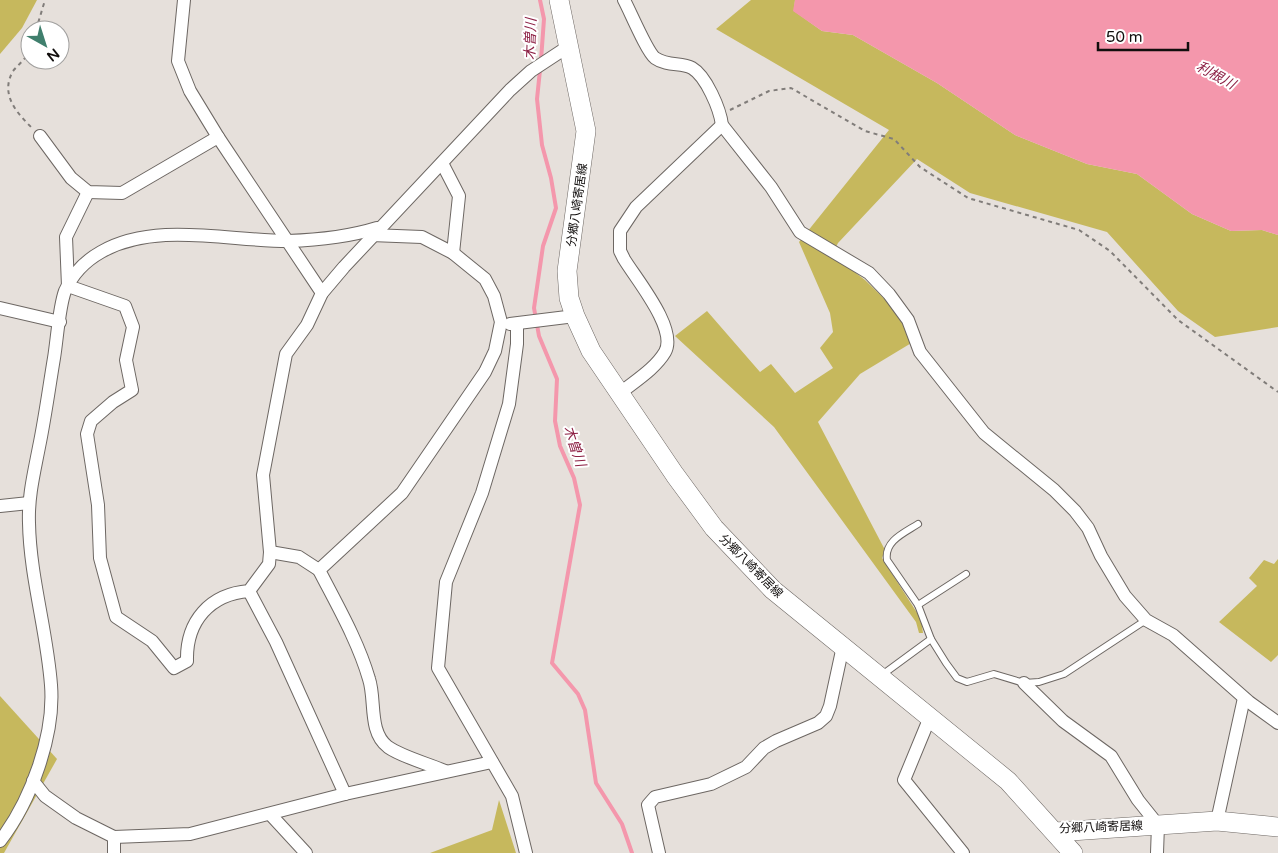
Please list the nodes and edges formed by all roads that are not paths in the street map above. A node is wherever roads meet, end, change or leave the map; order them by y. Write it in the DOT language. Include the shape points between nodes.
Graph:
graph roads {
  1 [pos="184,0"];
  2 [pos="559,0"];
  3 [pos="624,0"];
  4 [pos="561,51"];
  5 [pos="722,120"];
  6 [pos="40,136"];
  7 [pos="218,137"];
  8 [pos="442,163"];
  9 [pos="88,192"];
  10 [pos="381,226"];
  11 [pos="372,235"];
  12 [pos="288,241"];
  13 [pos="453,253"];
  14 [pos="68,286"];
  15 [pos="322,293"];
  16 [pos="0,308"];
  17 [pos="575,316"];
  18 [pos="60,322"];
  19 [pos="500,322"];
  20 [pos="521,324"];
  21 [pos="620,394"];
  22 [pos="29,503"];
  23 [pos="0,506"];
  24 [pos="918,524"];
  25 [pos="270,552"];
  26 [pos="319,570"];
  27 [pos="966,574"];
  28 [pos="249,591"];
  29 [pos="918,605"];
  30 [pos="1146,620"];
  31 [pos="931,639"];
  32 [pos="843,646"];
  33 [pos="879,677"];
  34 [pos="1024,683"];
  35 [pos="1244,698"];
  36 [pos="930,717"];
  37 [pos="1278,724"];
  38 [pos="492,762"];
  39 [pos="445,771"];
  40 [pos="33,781"];
  41 [pos="345,794"];
  42 [pos="270,814"];
  43 [pos="1217,821"];
  44 [pos="1158,825"];
  45 [pos="1278,828"];
  46 [pos="1056,832"];
  47 [pos="114,837"];
  48 [pos="0,841"];
  49 [pos="114,853"];
  50 [pos="306,853"];
  51 [pos="526,853"];
  52 [pos="659,853"];
  53 [pos="963,853"];
  54 [pos="1073,853"];
  55 [pos="1157,853"];
  1 -- 7 [label="street" via="178,61 190,91"];
  2 -- 4 [label="main road, 分郷八崎寄居線"];
  3 -- 5 [label="street" via="653,57 669,65 692,68 706,82"];
  4 -- 8 [label="street" via="510,90"];
  4 -- 17 [label="main road, 分郷八崎寄居線" via="586,131 567,272 569,298"];
  5 -- 21 [label="street" via="636,207 620,231 620,251 664,322 668,339 666,350 658,362"];
  5 -- 30 [label="street" via="800,232 868,273 889,294 908,320 920,352 984,433 1075,511 1088,528 1125,596"];
  6 -- 9 [label="street" via="71,178"];
  7 -- 9 [label="street" via="122,193"];
  7 -- 12 [label="street"];
  8 -- 10 [label="street"];
  8 -- 13 [label="street" via="460,196"];
  9 -- 14 [label="street" via="66,237"];
  10 -- 11 [label="street"];
  10 -- 12 [label="street" via="355,235"];
  11 -- 13 [label="street" via="422,237"];
  11 -- 15 [label="street"];
  12 -- 14 [label="street" via="160,235 137,237 100,252 78,270"];
  12 -- 15 [label="street"];
  13 -- 19 [label="street" via="485,279 494,296"];
  14 -- 18 [label="street"];
  14 -- 28 [label="street" via="125,306 133,327 126,360 132,390 91,421 87,434 98,505 100,558 116,617 152,641 174,668 187,661 195,624 210,603 231,593"];
  15 -- 25 [label="street" via="307,325 286,354 263,475"];
  16 -- 18 [label="street"];
  17 -- 20 [label="street"];
  17 -- 21 [label="main road, 分郷八崎寄居線" via="591,351"];
  18 -- 22 [label="street"];
  19 -- 20 [label="street"];
  19 -- 26 [label="street" via="495,351 485,372 402,493"];
  20 -- 38 [label="street" via="508,404 482,493 446,582 438,668"];
  21 -- 32 [label="main road, 分郷八崎寄居線" via="714,528 773,590"];
  22 -- 23 [label="street"];
  22 -- 40 [label="street" via="32,556 52,686 51,715"];
  24 -- 29 [label="lane" via="894,539 886,554"];
  25 -- 26 [label="street" via="299,557"];
  25 -- 28 [label="street" via="269,564"];
  26 -- 39 [label="street" via="370,679 375,731 388,746"];
  27 -- 29 [label="lane"];
  28 -- 41 [label="street" via="276,642"];
  29 -- 31 [label="lane"];
  30 -- 34 [label="lane" via="1064,674"];
  30 -- 35 [label="street" via="1172,635"];
  31 -- 33 [label="lane"];
  31 -- 34 [label="lane" via="957,678 967,682 994,674"];
  32 -- 33 [label="main road, 分郷八崎寄居線"];
  32 -- 52 [label="street" via="830,706 818,724 776,741 746,766 711,784 655,797 648,805"];
  33 -- 36 [label="main road, 分郷八崎寄居線"];
  34 -- 44 [label="street" via="1063,721 1111,756"];
  35 -- 37 [label="street"];
  35 -- 43 [label="street"];
  36 -- 46 [label="main road, 分郷八崎寄居線" via="1008,781"];
  36 -- 53 [label="street" via="904,780"];
  38 -- 39 [label="street"];
  38 -- 51 [label="street" via="512,796"];
  39 -- 41 [label="street"];
  40 -- 47 [label="street" via="45,796 76,818"];
  40 -- 48 [label="street"];
  41 -- 42 [label="street"];
  42 -- 47 [label="street" via="190,834"];
  42 -- 50 [label="street"];
  43 -- 44 [label="main road, 分郷八崎寄居線"];
  43 -- 45 [label="main road, 分郷八崎寄居線"];
  44 -- 46 [label="main road, 分郷八崎寄居線"];
  44 -- 55 [label="street"];
  46 -- 54 [label="main road"];
  47 -- 49 [label="street"];
}
